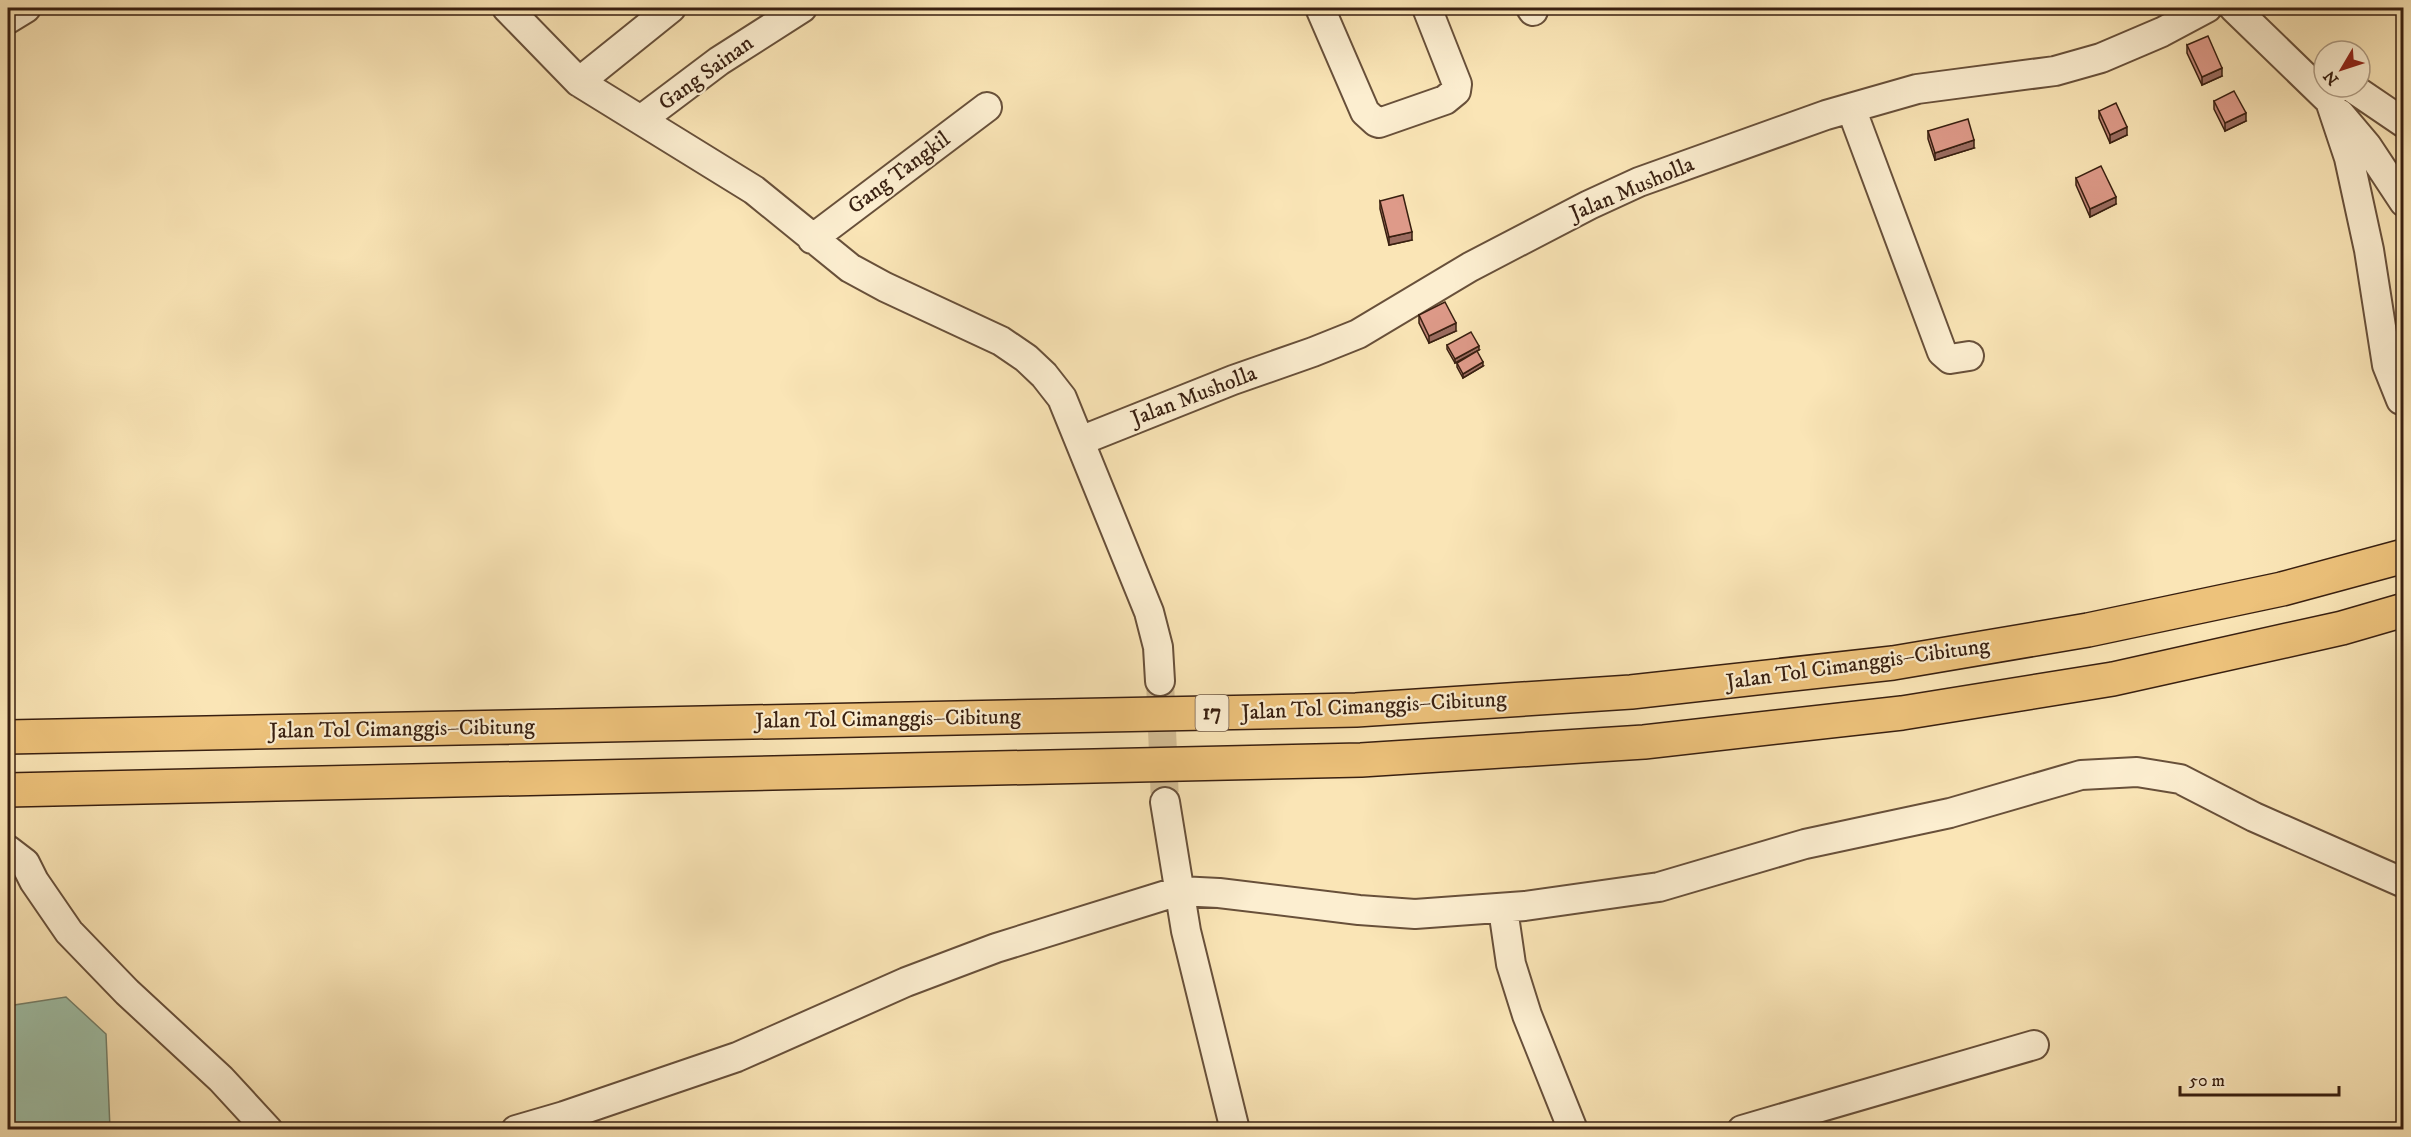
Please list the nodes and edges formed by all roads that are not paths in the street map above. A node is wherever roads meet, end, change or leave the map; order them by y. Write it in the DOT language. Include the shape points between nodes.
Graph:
graph roads {
  1 [pos="26,8"];
  2 [pos="507,8"];
  3 [pos="671,8"];
  4 [pos="802,8"];
  5 [pos="1320,8"];
  6 [pos="1427,8"];
  7 [pos="2207,8"];
  8 [pos="2234,8"];
  9 [pos="8,19"];
  10 [pos="2312,73"];
  11 [pos="579,82"];
  12 [pos="2331,99"];
  13 [pos="2336,99"];
  14 [pos="2355,99"];
  15 [pos="987,107"];
  16 [pos="1851,108"];
  17 [pos="642,120"];
  18 [pos="2403,123"];
  19 [pos="2403,202"];
  20 [pos="812,238"];
  21 [pos="1969,356"];
  22 [pos="2401,400"];
  23 [pos="1080,441"];
  24 [pos="2403,556"];
  25 [pos="2403,610"];
  26 [pos="1160,681"];
  27 [pos="8,737"];
  28 [pos="8,790"];
  29 [pos="1165,802"];
  30 [pos="8,850"];
  31 [pos="2403,883"];
  32 [pos="1179,891"];
  33 [pos="1503,909"];
  34 [pos="2034,1045"];
  35 [pos="268,1130"];
  36 [pos="516,1130"];
  37 [pos="1235,1130"];
  38 [pos="1573,1130"];
  39 [pos="1742,1130"];
  1 -- 9 [label="street"];
  2 -- 11 [label="street"];
  3 -- 11 [label="street"];
  4 -- 17 [label="street, Gang Sainan" via="719,61"];
  5 -- 6 [label="street" via="1365,112 1379,123 1445,100 1456,91 1457,84"];
  7 -- 16 [label="street, Jalan Musholla" via="2101,58 2055,71 1917,89"];
  8 -- 10 [label="street"];
  11 -- 17 [label="street"];
  12 -- 22 [label="street" via="2369,250 2387,365"];
  13 -- 19 [label="street"];
  14 -- 18 [label="street"];
  15 -- 20 [label="street, Gang Tangkil"];
  16 -- 21 [label="street" via="1942,352 1950,359"];
  16 -- 23 [label="street, Jalan Musholla" via="1639,182 1470,267 1358,334"];
  17 -- 20 [label="street" via="754,190"];
  20 -- 23 [label="street" via="859,273 1001,340 1026,358 1062,398"];
  23 -- 26 [label="street" via="1149,612 1158,647"];
  24 -- 27 [label="highway, Jalan Tol Cimanggis–Cibitung / 17" via="2282,589 2065,634 1893,663 1632,692 1356,710"];
  25 -- 28 [label="highway, 17" via="2342,628 2113,679 1902,713 1644,742 1361,760"];
  29 -- 32 [label="street"];
  30 -- 35 [label="street" via="26,864 69,932 221,1079"];
  31 -- 33 [label="street" via="2254,817 2180,779 2137,772 2081,775 1950,813 1804,844 1659,887"];
  32 -- 33 [label="street" via="1415,914"];
  32 -- 36 [label="street" via="996,948 906,982 737,1057"];
  32 -- 37 [label="street"];
  33 -- 38 [label="street" via="1511,964 1527,1015"];
  34 -- 39 [label="street"];
}
